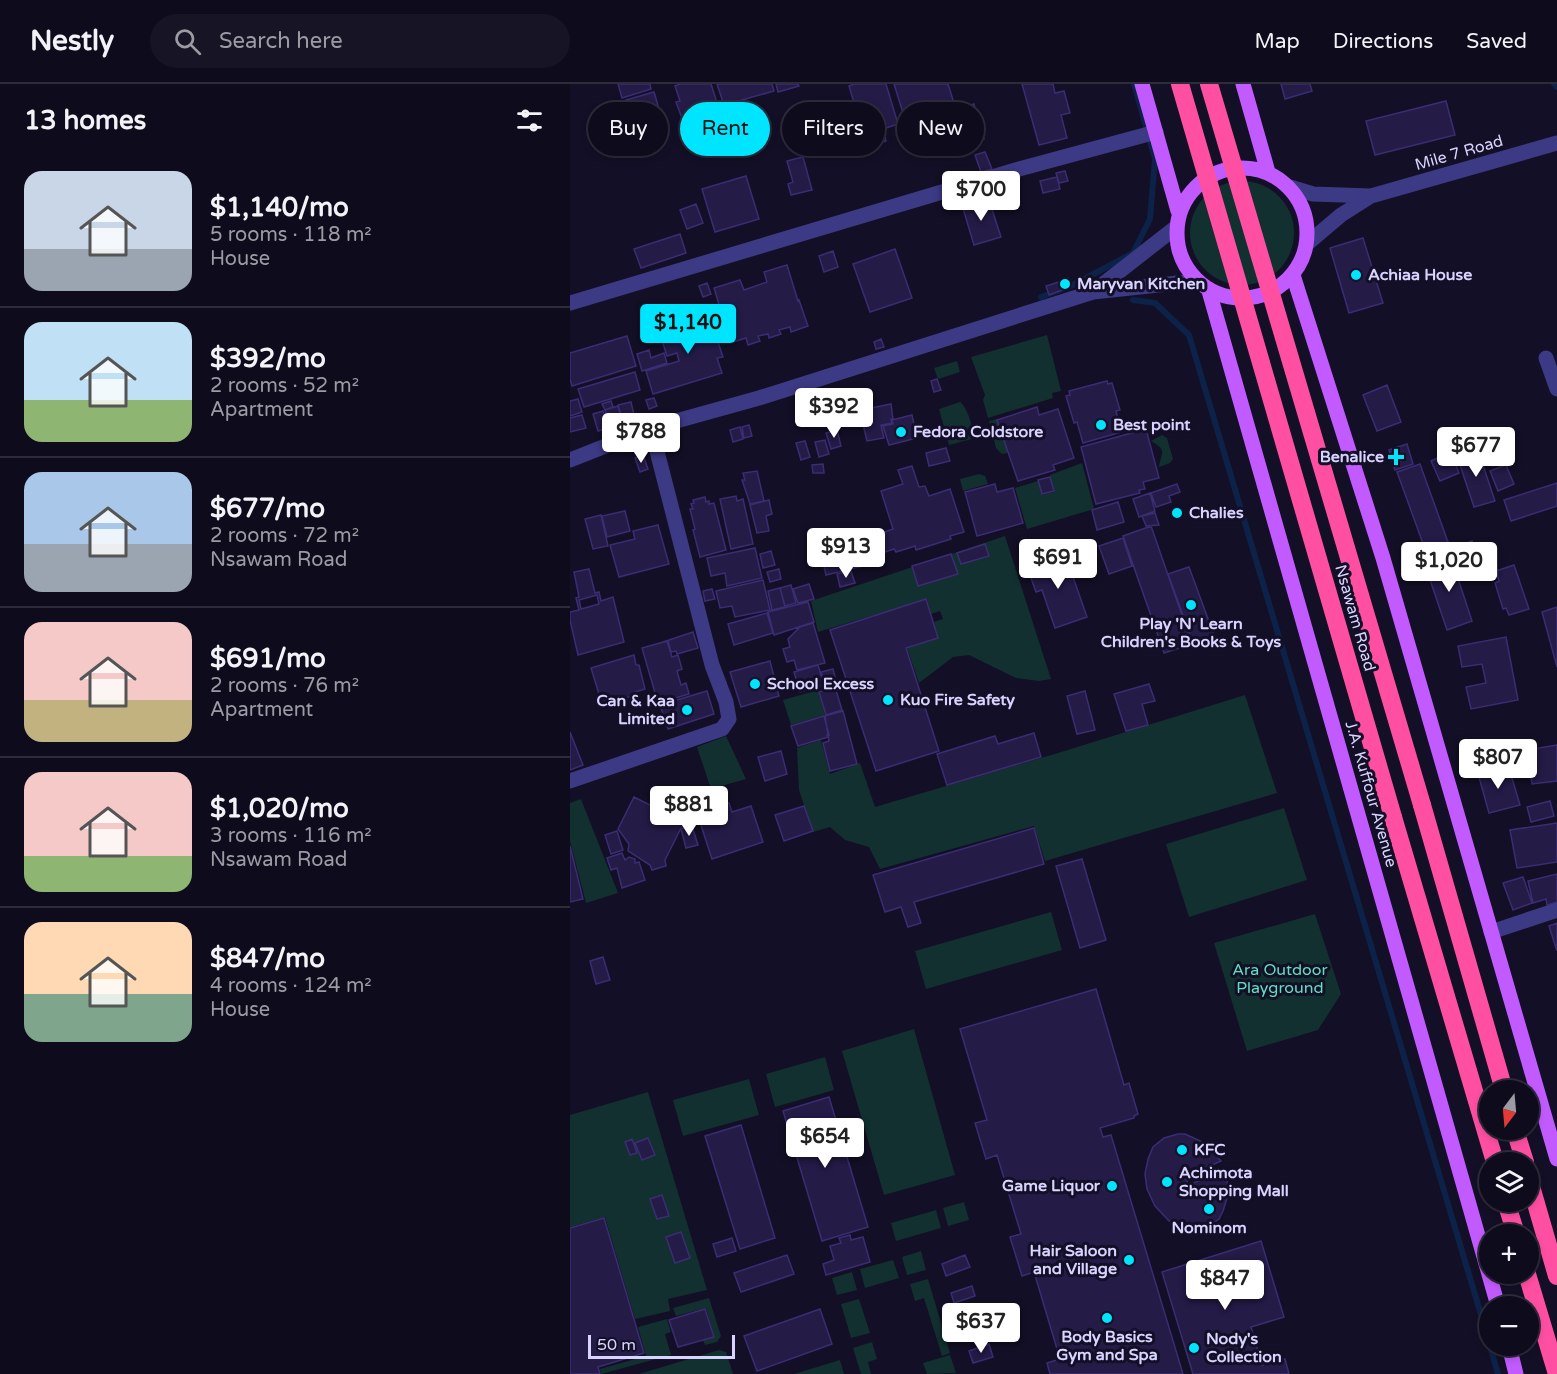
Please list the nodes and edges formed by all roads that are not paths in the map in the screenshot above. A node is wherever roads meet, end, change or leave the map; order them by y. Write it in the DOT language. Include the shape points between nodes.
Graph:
graph roads {
  1 [pos="1142,84"];
  2 [pos="1180,84"];
  3 [pos="1209,84"];
  4 [pos="1243,84"];
  5 [pos="1156,132"];
  6 [pos="1557,143"];
  7 [pos="1268,172"];
  8 [pos="1290,187"];
  9 [pos="1371,196"];
  10 [pos="1178,211"];
  11 [pos="1175,228"];
  12 [pos="1308,243"];
  13 [pos="1293,275"];
  14 [pos="1196,281"];
  15 [pos="1209,291"];
  16 [pos="1093,292"];
  17 [pos="570,303"];
  18 [pos="1546,358"];
  19 [pos="1557,389"];
  20 [pos="651,428"];
  21 [pos="570,460"];
  22 [pos="570,782"];
  23 [pos="1557,910"];
  24 [pos="1491,932"];
  25 [pos="1501,1080"];
  26 [pos="1492,1152"];
  27 [pos="1557,1159"];
  28 [pos="1538,1212"];
  29 [pos="1557,1276"];
  30 [pos="1530,1284"];
  31 [pos="1495,1296"];
  32 [pos="1512,1356"];
  33 [pos="1516,1374"];
  34 [pos="1557,1374"];
  1 -- 5 [label="main road"];
  2 -- 26 [label="highway, Nsawam Road, bridge"];
  3 -- 25 [label="highway, Nsawam Road, bridge"];
  4 -- 7 [label="main road"];
  5 -- 10 [label="main road"];
  5 -- 17 [label="street"];
  6 -- 9 [label="street, Mile 7 Road"];
  7 -- 8 [label="main road"];
  7 -- 10 [label="main road" via="1232,167 1199,181"];
  8 -- 9 [label="street" via="1313,194"];
  8 -- 12 [label="main road" via="1305,213"];
  9 -- 12 [label="street"];
  10 -- 11 [label="main road"];
  11 -- 14 [label="main road" via="1181,262"];
  11 -- 16 [label="street"];
  12 -- 13 [label="main road"];
  13 -- 15 [label="main road" via="1269,293 1239,299"];
  13 -- 24 [label="main road" via="1383,558"];
  14 -- 15 [label="main road"];
  14 -- 16 [label="street"];
  15 -- 31 [label="main road, J.A. Kuffour Avenue"];
  16 -- 20 [label="street" via="759,398"];
  18 -- 19 [label="street"];
  20 -- 21 [label="street"];
  20 -- 22 [label="street" via="729,719 722,729"];
  23 -- 24 [label="street"];
  24 -- 27 [label="main road"];
  28 -- 29 [label="highway"];
  30 -- 34 [label="highway"];
  32 -- 33 [label="main road"];
}
